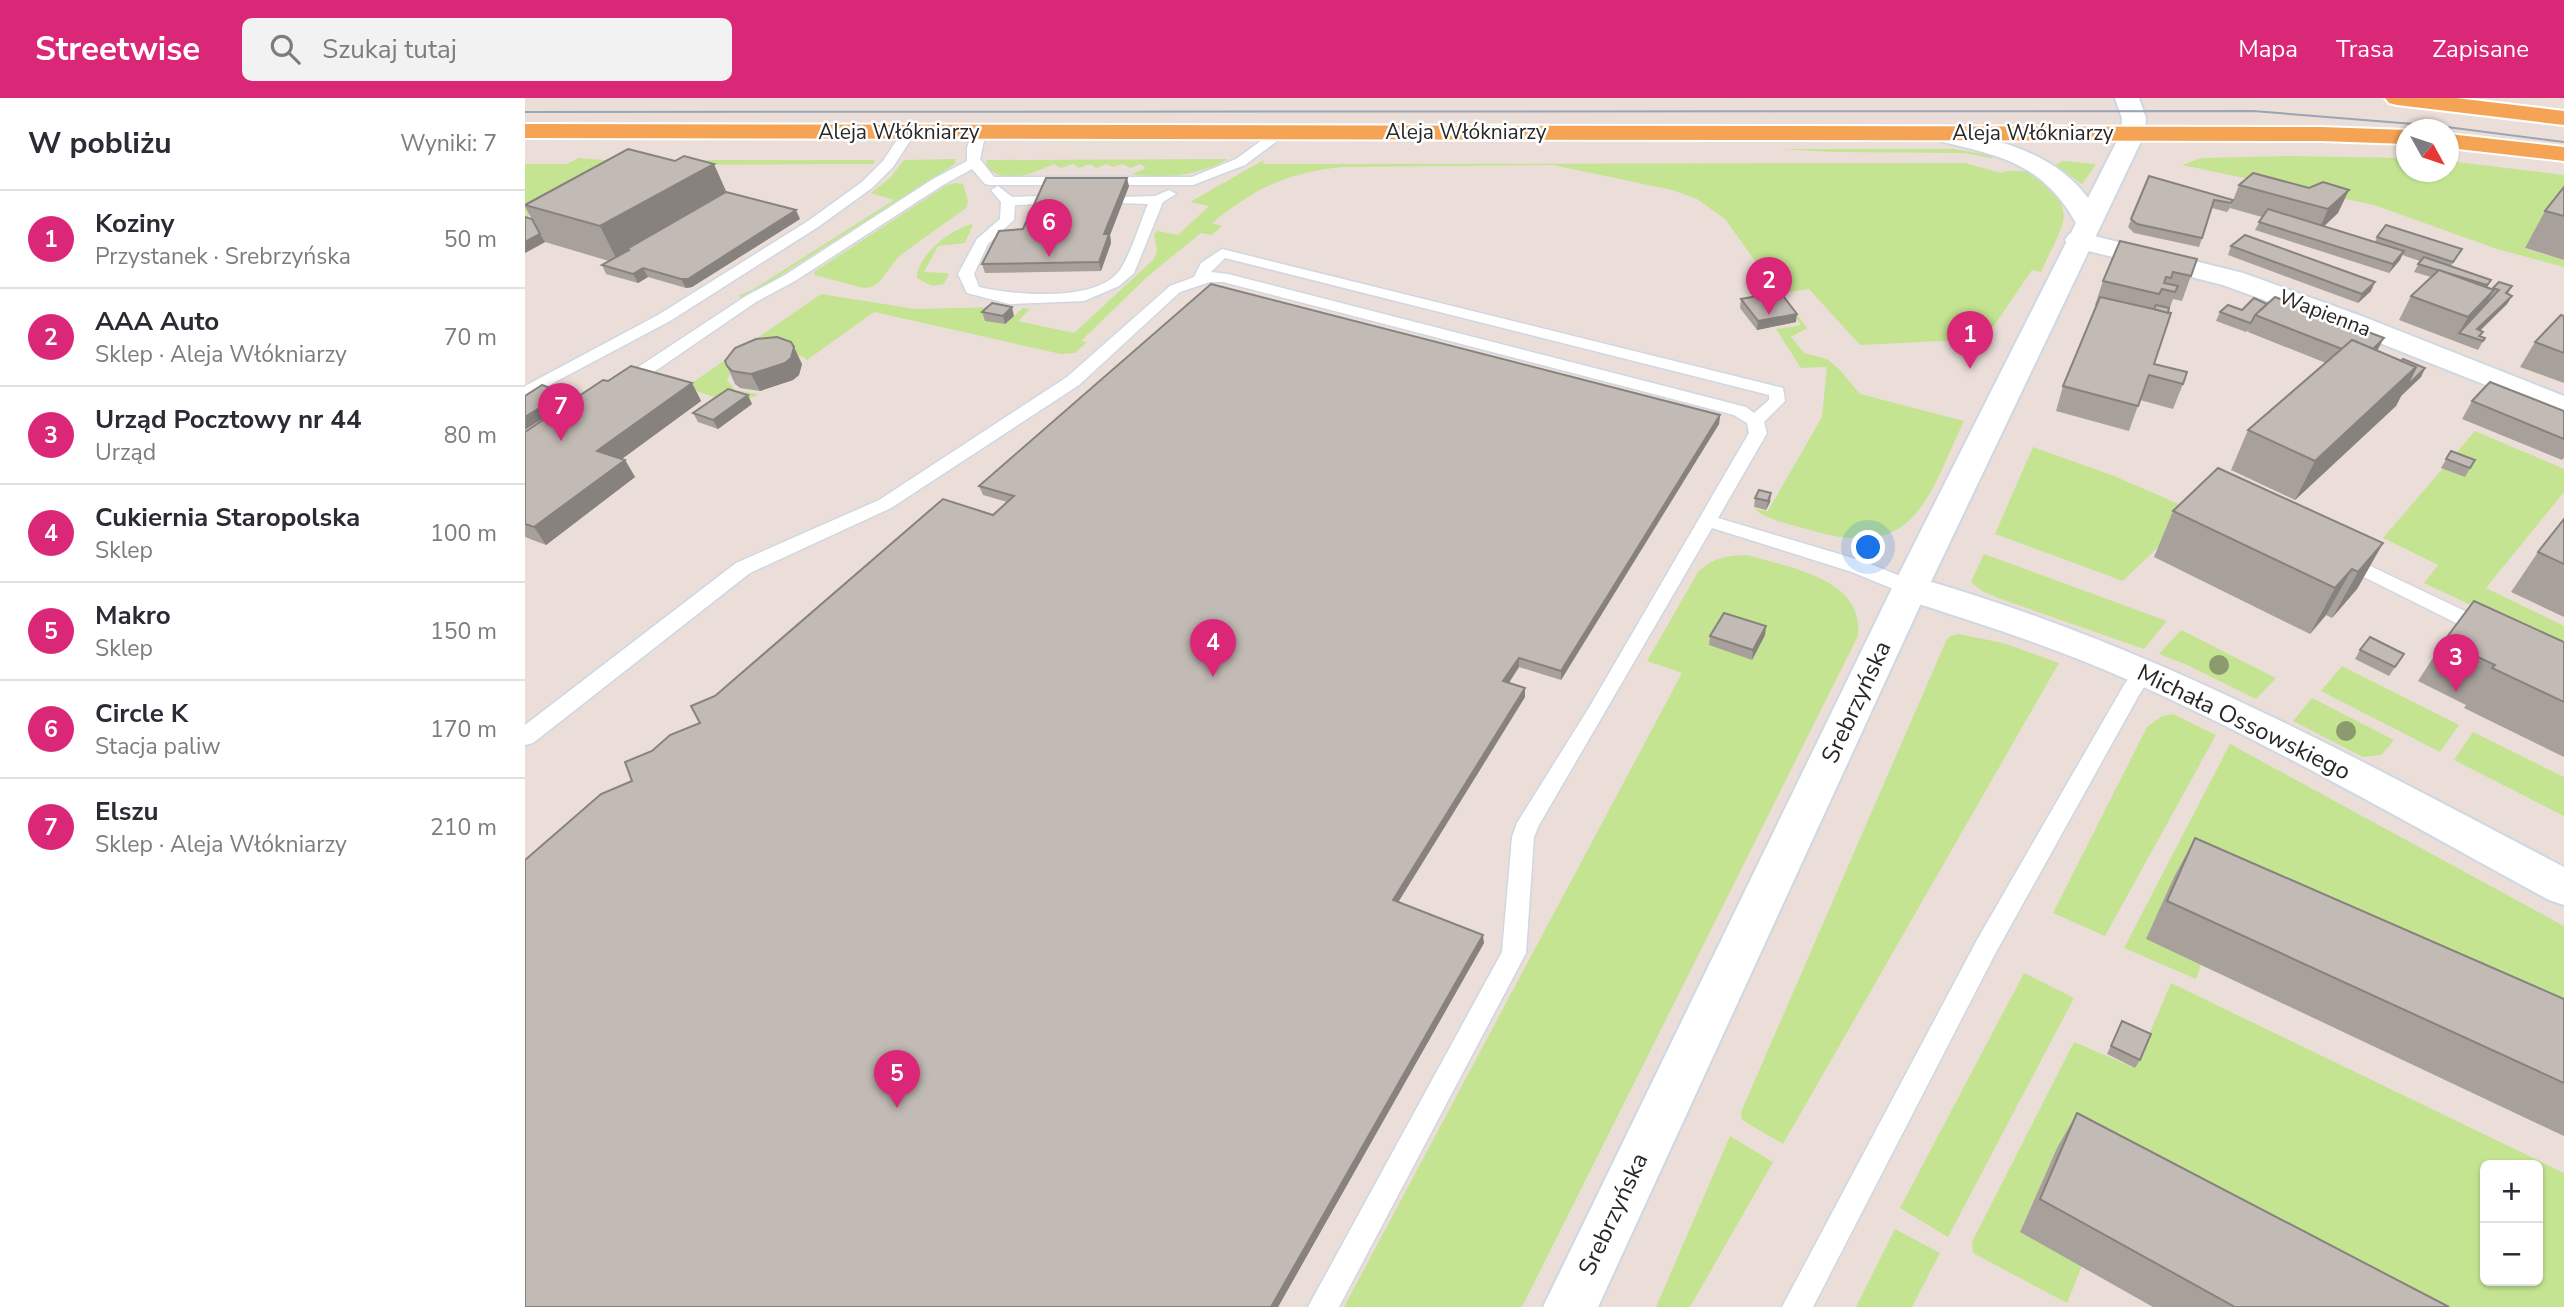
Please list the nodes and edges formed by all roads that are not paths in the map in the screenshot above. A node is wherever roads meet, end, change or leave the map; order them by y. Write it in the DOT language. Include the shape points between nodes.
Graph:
graph roads {
  1 [pos="2127,98"];
  2 [pos="2397,98"];
  3 [pos="2564,118"];
  4 [pos="525,131"];
  5 [pos="909,132"];
  6 [pos="979,132"];
  7 [pos="1282,132"];
  8 [pos="2133,133"];
  9 [pos="1940,134"];
  10 [pos="2396,137"];
  11 [pos="2459,142"];
  12 [pos="2564,154"];
  13 [pos="973,163"];
  14 [pos="989,181"];
  15 [pos="1193,181"];
  16 [pos="1042,200"];
  17 [pos="1157,200"];
  18 [pos="1008,201"];
  19 [pos="1123,201"];
  20 [pos="2083,231"];
  21 [pos="1201,279"];
  22 [pos="614,391"];
  23 [pos="525,393"];
  24 [pos="2564,407"];
  25 [pos="1755,421"];
  26 [pos="1706,520"];
  27 [pos="2326,551"];
  28 [pos="1910,589"];
  29 [pos="2501,637"];
  30 [pos="2144,671"];
  31 [pos="525,737"];
  32 [pos="2564,887"];
  33 [pos="1323,1307"];
  34 [pos="1570,1307"];
  35 [pos="1797,1307"];
  1 -- 8 [label="main road" via="2133,111"];
  2 -- 3 [label="main road"];
  4 -- 5 [label="main road, Aleja Włókniarzy"];
  5 -- 6 [label="main road, Aleja Włókniarzy"];
  5 -- 23 [label="lane" via="867,185 813,224 664,317"];
  6 -- 7 [label="main road, Aleja Włókniarzy"];
  6 -- 13 [label="lane" via="971,152"];
  7 -- 9 [label="main road, Aleja Włókniarzy"];
  7 -- 15 [label="lane" via="1220,174"];
  8 -- 9 [label="main road, Aleja Włókniarzy"];
  8 -- 10 [label="main road, Aleja Włókniarzy"];
  8 -- 20 [label="main road, Srebrzyńska"];
  9 -- 20 [label="main road" via="2022,156 2049,171 2073,194"];
  11 -- 12 [label="main road"];
  13 -- 14 [label="lane"];
  13 -- 22 [label="lane" via="751,299"];
  14 -- 15 [label="lane"];
  14 -- 18 [label="lane"];
  15 -- 17 [label="lane"];
  16 -- 18 [label="lane"];
  17 -- 18 [label="lane" via="1126,273 1114,283 1084,296 1009,299 972,290 966,274 982,242 1007,220"];
  17 -- 19 [label="lane"];
  20 -- 24 [label="main road, Wapienna" via="2354,323"];
  20 -- 28 [label="main road, Srebrzyńska"];
  21 -- 25 [label="lane" via="1223,277 1739,411"];
  21 -- 25 [label="lane" via="1212,260 1230,254 1777,392 1777,401"];
  21 -- 31 [label="lane" via="1175,289 1073,381 918,484 724,580"];
  25 -- 26 [label="lane" via="1758,433"];
  26 -- 28 [label="lane" via="1859,567"];
  26 -- 33 [label="lane" via="1528,823 1514,953"];
  27 -- 29 [label="lane"];
  28 -- 30 [label="main road, Michała Ossowskiego" via="2070,641"];
  28 -- 34 [label="main road, Srebrzyńska"];
  30 -- 32 [label="main road, Michała Ossowskiego" via="2249,719"];
  30 -- 35 [label="lane" via="1986,947"];
}
